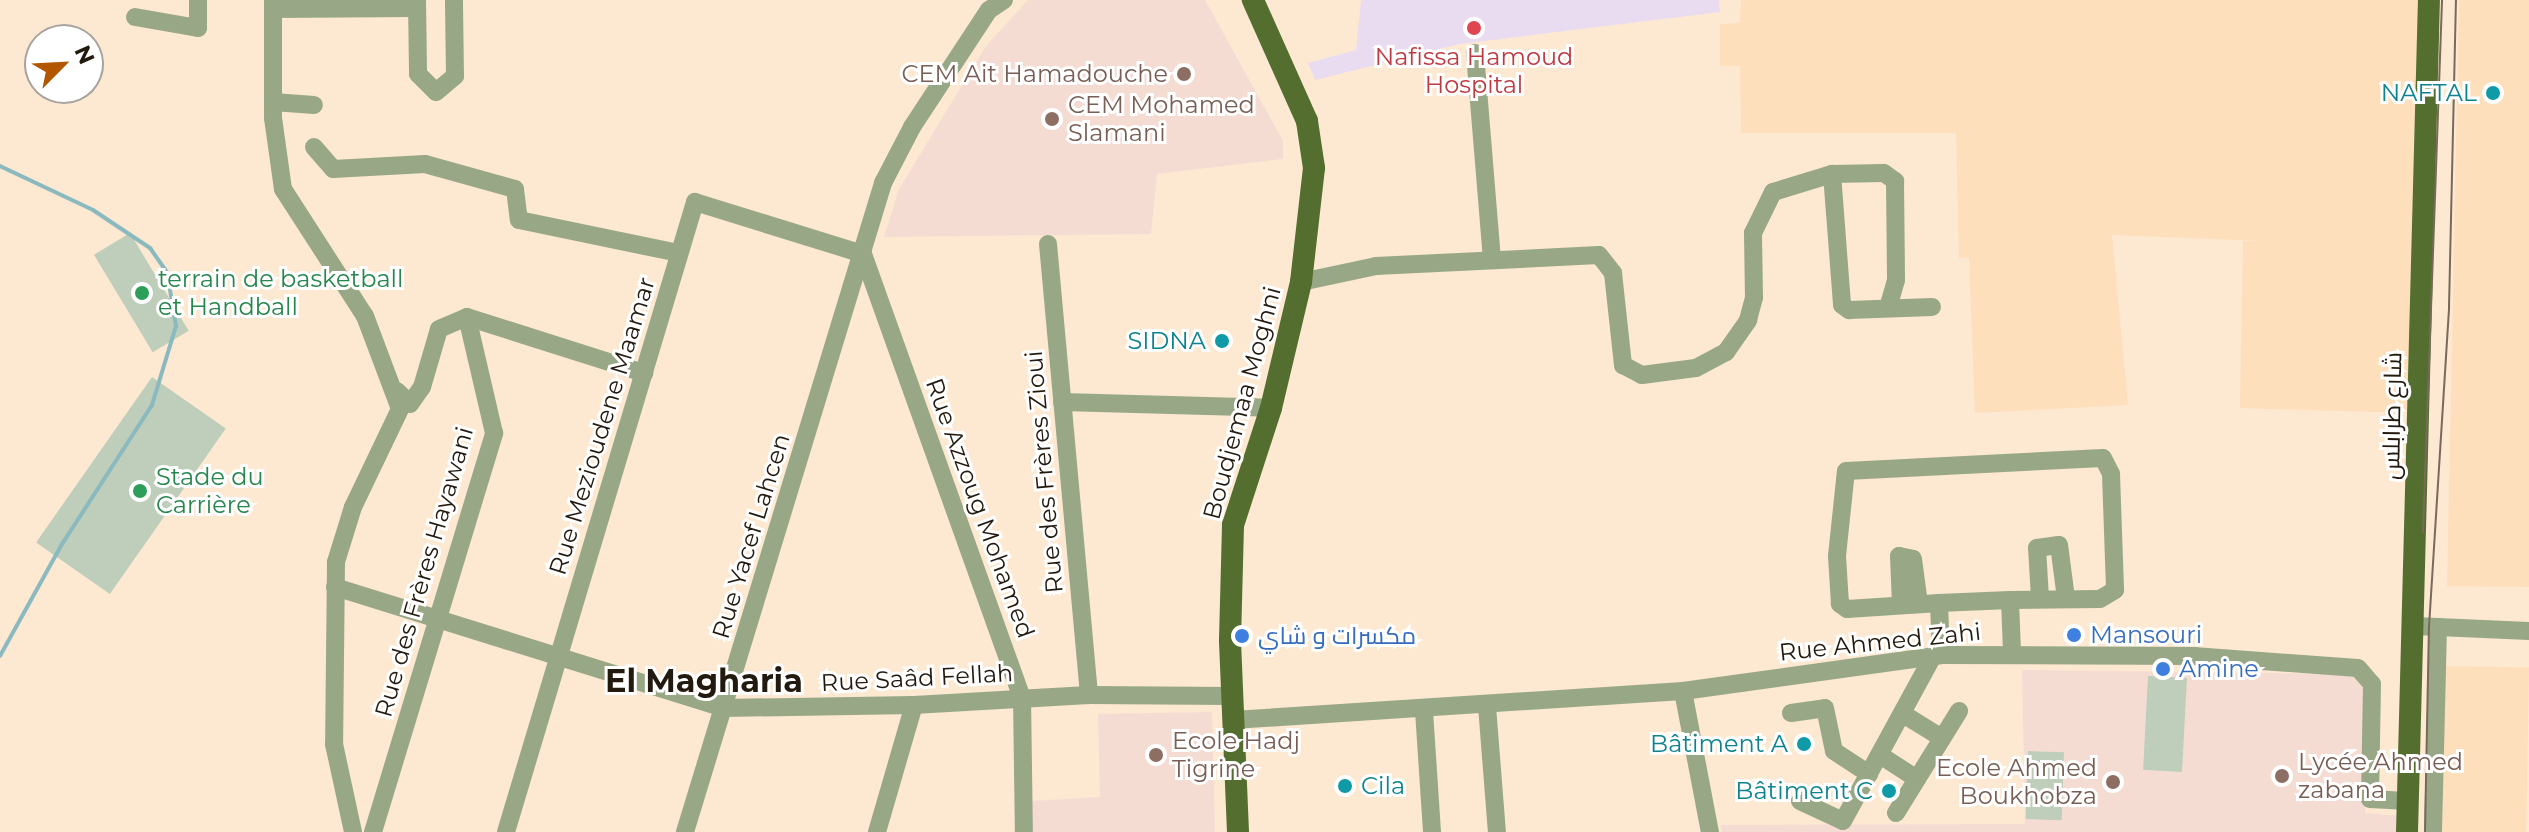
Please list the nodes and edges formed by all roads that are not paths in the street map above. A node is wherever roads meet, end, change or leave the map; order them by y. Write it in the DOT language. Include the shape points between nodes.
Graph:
graph roads {
  1 [pos="198,0"];
  2 [pos="454,0"];
  3 [pos="1004,0"];
  4 [pos="1253,0"];
  5 [pos="2429,0"];
  6 [pos="273,4"];
  7 [pos="416,4"];
  8 [pos="135,17"];
  9 [pos="1475,53"];
  10 [pos="273,102"];
  11 [pos="314,105"];
  12 [pos="314,147"];
  13 [pos="1832,174"];
  14 [pos="1048,244"];
  15 [pos="679,253"];
  16 [pos="863,254"];
  17 [pos="1492,259"];
  18 [pos="1301,282"];
  19 [pos="1932,307"];
  20 [pos="1888,308"];
  21 [pos="467,317"];
  22 [pos="644,373"];
  23 [pos="397,391"];
  24 [pos="1062,402"];
  25 [pos="1271,408"];
  26 [pos="335,587"];
  27 [pos="2040,598"];
  28 [pos="2066,598"];
  29 [pos="2010,600"];
  30 [pos="1939,603"];
  31 [pos="440,618"];
  32 [pos="2415,626"];
  33 [pos="2438,627"];
  34 [pos="2529,631"];
  35 [pos="2012,653"];
  36 [pos="1937,656"];
  37 [pos="557,659"];
  38 [pos="1683,691"];
  39 [pos="1089,695"];
  40 [pos="1231,696"];
  41 [pos="1022,697"];
  42 [pos="914,705"];
  43 [pos="1487,706"];
  44 [pos="723,708"];
  45 [pos="1424,711"];
  46 [pos="1959,711"];
  47 [pos="1791,713"];
  48 [pos="1903,714"];
  49 [pos="1233,720"];
  50 [pos="1942,738"];
  51 [pos="1880,755"];
  52 [pos="1869,774"];
  53 [pos="1917,779"];
  54 [pos="1800,801"];
  55 [pos="2407,801"];
  56 [pos="1896,813"];
  57 [pos="353,832"];
  58 [pos="373,832"];
  59 [pos="506,832"];
  60 [pos="685,832"];
  61 [pos="877,832"];
  62 [pos="1024,832"];
  63 [pos="1238,832"];
  64 [pos="1432,832"];
  65 [pos="1497,832"];
  66 [pos="1710,832"];
  67 [pos="2407,832"];
  68 [pos="2433,832"];
  1 -- 8 [label="street" via="198,28"];
  2 -- 7 [label="street" via="455,76 436,92 418,74"];
  3 -- 16 [label="street, Rue Yacef Lahcen" via="989,10 912,127 883,183"];
  4 -- 18 [label="main road, Boudjemaa Moghni" via="1307,121 1314,168"];
  5 -- 32 [label="main road, شارع طرابلس"];
  6 -- 7 [label="street"];
  6 -- 10 [label="street"];
  9 -- 17 [label="street"];
  10 -- 11 [label="street"];
  10 -- 23 [label="street" via="274,153 283,189 349,287"];
  12 -- 15 [label="street" via="333,169 425,164 515,189 519,220"];
  13 -- 17 [label="street" via="1790,183 1766,202 1753,233 1754,298 1748,320 1726,352 1696,368 1642,375 1623,365 1613,273 1599,255"];
  13 -- 20 [label="street" via="1842,305 1849,310"];
  13 -- 20 [label="street" via="1884,173 1895,181 1896,280"];
  14 -- 24 [label="street, Rue des Frères Zioui"];
  15 -- 16 [label="street, Rue Mezioudene Maamar" via="695,202"];
  15 -- 22 [label="street, Rue Mezioudene Maamar"];
  16 -- 41 [label="street, Rue Azzoug Mohamed"];
  16 -- 44 [label="street, Rue Yacef Lahcen"];
  17 -- 18 [label="street" via="1376,266"];
  18 -- 25 [label="main road, Boudjemaa Moghni"];
  19 -- 20 [label="street"];
  21 -- 22 [label="street"];
  21 -- 23 [label="street" via="439,329 422,387 410,404"];
  21 -- 31 [label="street, Rue des Frères Hayawani" via="494,433"];
  22 -- 37 [label="street, Rue Mezioudene Maamar"];
  23 -- 26 [label="street" via="400,409 353,507 336,562"];
  24 -- 25 [label="street"];
  24 -- 39 [label="street, Rue des Frères Zioui"];
  25 -- 40 [label="main road, Boudjemaa Moghni" via="1233,525"];
  26 -- 31 [label="street, Rue Saâd Fellah"];
  26 -- 57 [label="street" via="334,744"];
  27 -- 28 [label="street"];
  27 -- 28 [label="street" via="2037,548 2059,545"];
  27 -- 29 [label="street"];
  28 -- 30 [label="street" via="2100,599 2115,590 2111,474 2103,458 1852,469 1841,477 1838,598 1847,609"];
  29 -- 30 [label="street"];
  29 -- 35 [label="street"];
  30 -- 36 [label="street"];
  31 -- 37 [label="street, Rue Saâd Fellah"];
  31 -- 58 [label="street, Rue des Frères Hayawani"];
  32 -- 33 [label="street"];
  32 -- 55 [label="main road, شارع طرابلس"];
  33 -- 34 [label="street"];
  33 -- 68 [label="street"];
  35 -- 36 [label="street, Rue Ahmed Zahi"];
  35 -- 55 [label="street, Rue Ahmed Zahi" via="2194,656 2358,668 2372,684 2370,799"];
  36 -- 38 [label="street, Rue Ahmed Zahi"];
  36 -- 48 [label="street"];
  37 -- 44 [label="street, Rue Saâd Fellah"];
  37 -- 59 [label="street, Rue Mezioudene Maamar"];
  38 -- 43 [label="street, Rue Ahmed Zahi"];
  38 -- 66 [label="street"];
  39 -- 40 [label="street, Rue Saâd Fellah"];
  39 -- 41 [label="street, Rue Saâd Fellah"];
  40 -- 49 [label="main road, Boudjemaa Moghni"];
  41 -- 42 [label="street, Rue Saâd Fellah"];
  41 -- 62 [label="street, Rue Azzoug Mohamed"];
  42 -- 44 [label="street, Rue Saâd Fellah"];
  42 -- 61 [label="street"];
  43 -- 45 [label="street, Rue Ahmed Zahi"];
  43 -- 65 [label="street"];
  44 -- 60 [label="street, Rue Yacef Lahcen"];
  45 -- 49 [label="street, Rue Ahmed Zahi"];
  45 -- 64 [label="street"];
  46 -- 50 [label="street"];
  47 -- 52 [label="street" via="1825,708 1834,751"];
  48 -- 50 [label="street"];
  48 -- 51 [label="street"];
  49 -- 63 [label="main road, Boudjemaa Moghni"];
  50 -- 53 [label="street"];
  51 -- 52 [label="street"];
  51 -- 53 [label="street"];
  52 -- 54 [label="street" via="1843,821"];
  53 -- 56 [label="street"];
  55 -- 67 [label="main road, شارع طرابلس"];
}
